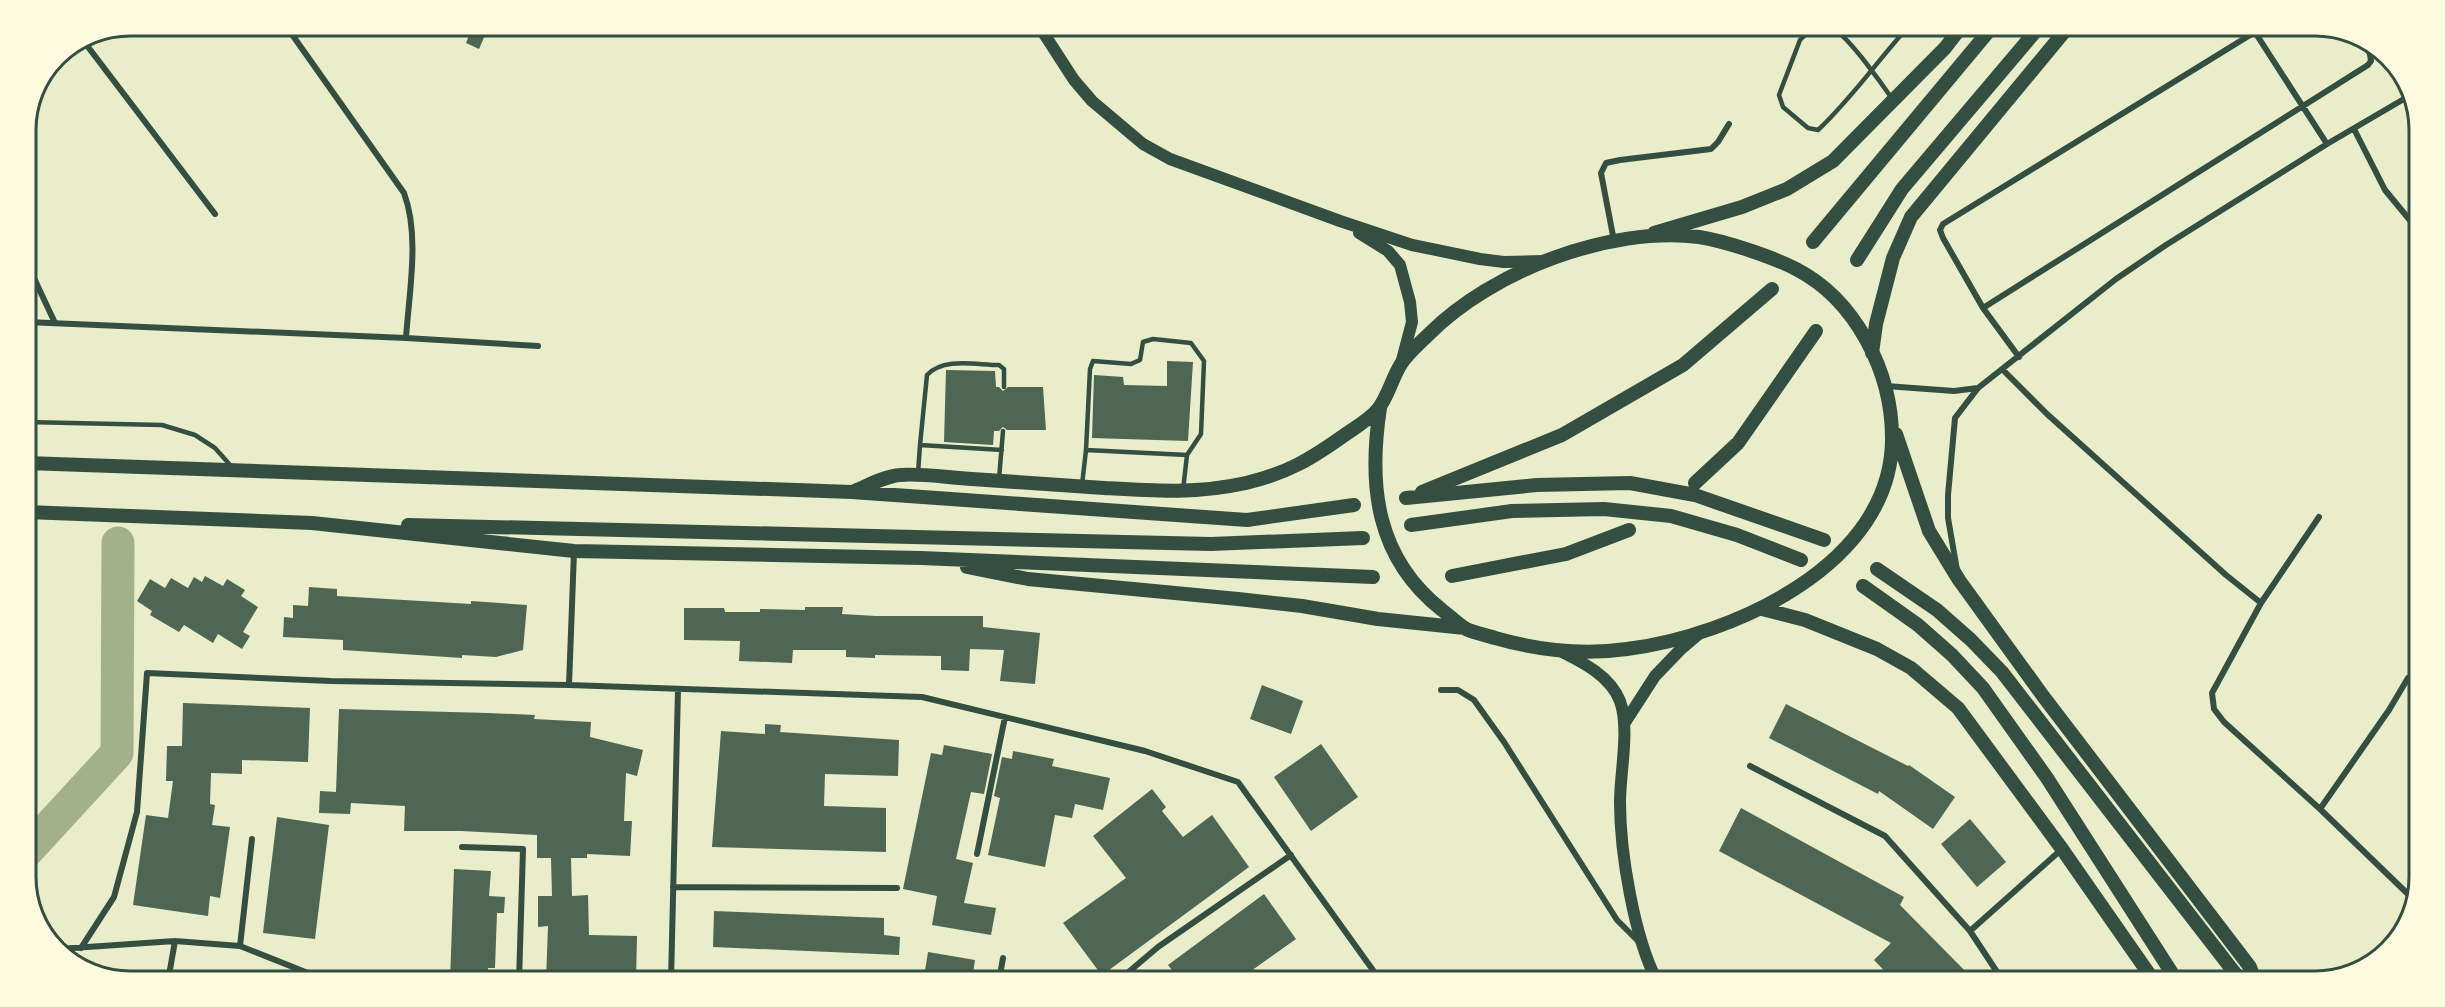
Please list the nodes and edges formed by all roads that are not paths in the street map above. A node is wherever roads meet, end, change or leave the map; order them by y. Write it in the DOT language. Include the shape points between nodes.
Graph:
graph roads {
  1 [pos="293,36"];
  2 [pos="1045,36"];
  3 [pos="1804,36"];
  4 [pos="1842,36"];
  5 [pos="1901,36"];
  6 [pos="1954,36"];
  7 [pos="1985,36"];
  8 [pos="2032,36"];
  9 [pos="2060,36"];
  10 [pos="2248,36"];
  11 [pos="2258,36"];
  12 [pos="88,47"];
  13 [pos="2370,54"];
  14 [pos="1872,71"];
  15 [pos="2404,99"];
  16 [pos="1894,101"];
  17 [pos="2302,106"];
  18 [pos="1729,124"];
  19 [pos="2354,129"];
  20 [pos="2327,144"];
  21 [pos="216,214"];
  22 [pos="2409,219"];
  23 [pos="1340,221"];
  24 [pos="1638,238"];
  25 [pos="1614,242"];
  26 [pos="1813,242"];
  27 [pos="1857,260"];
  28 [pos="1546,261"];
  29 [pos="36,282"];
  30 [pos="1772,289"];
  31 [pos="1983,308"];
  32 [pos="36,322"];
  33 [pos="55,323"];
  34 [pos="1816,331"];
  35 [pos="406,338"];
  36 [pos="538,346"];
  37 [pos="1872,353"];
  38 [pos="2019,357"];
  39 [pos="1401,365"];
  40 [pos="2002,370"];
  41 [pos="1885,386"];
  42 [pos="1004,387"];
  43 [pos="1978,388"];
  44 [pos="1380,408"];
  45 [pos="1891,417"];
  46 [pos="36,422"];
  47 [pos="1003,430"];
  48 [pos="920,445"];
  49 [pos="1002,450"];
  50 [pos="1086,450"];
  51 [pos="1187,455"];
  52 [pos="36,463"];
  53 [pos="235,470"];
  54 [pos="917,476"];
  55 [pos="999,481"];
  56 [pos="1695,483"];
  57 [pos="1081,486"];
  58 [pos="852,492"];
  59 [pos="1183,492"];
  60 [pos="1354,505"];
  61 [pos="36,512"];
  62 [pos="2319,518"];
  63 [pos="312,523"];
  64 [pos="1411,525"];
  65 [pos="1629,530"];
  66 [pos="1362,538"];
  67 [pos="1824,540"];
  68 [pos="574,551"];
  69 [pos="921,558"];
  70 [pos="1801,560"];
  71 [pos="1877,569"];
  72 [pos="1452,576"];
  73 [pos="1373,577"];
  74 [pos="1959,580"];
  75 [pos="1863,586"];
  76 [pos="2261,603"];
  77 [pos="1762,609"];
  78 [pos="1465,628"];
  79 [pos="1701,632"];
  80 [pos="1558,650"];
  81 [pos="2408,678"];
  82 [pos="569,685"];
  83 [pos="678,689"];
  84 [pos="1441,690"];
  85 [pos="1005,717"];
  86 [pos="1624,724"];
  87 [pos="1750,766"];
  88 [pos="2320,809"];
  89 [pos="252,839"];
  90 [pos="462,846"];
  91 [pos="2062,849"];
  92 [pos="977,854"];
  93 [pos="1291,855"];
  94 [pos="673,887"];
  95 [pos="897,888"];
  96 [pos="2407,893"];
  97 [pos="1970,931"];
  98 [pos="176,941"];
  99 [pos="240,946"];
  100 [pos="1643,946"];
  101 [pos="81,948"];
  102 [pos="69,949"];
  103 [pos="1003,958"];
  104 [pos="170,971"];
  105 [pos="303,971"];
  106 [pos="519,971"];
  107 [pos="671,971"];
  108 [pos="1001,971"];
  109 [pos="1130,971"];
  110 [pos="1373,971"];
  111 [pos="1653,971"];
  112 [pos="1996,971"];
  113 [pos="2147,971"];
  114 [pos="2171,971"];
  115 [pos="2233,971"];
  116 [pos="2251,971"];
  1 -- 35 [label="street" via="404,193 412,231"];
  2 -- 23 [label="main road" via="1092,101 1143,144 1170,159"];
  3 -- 14 [label="lane" via="1779,95 1783,107 1808,129 1818,130"];
  4 -- 14 [label="lane"];
  5 -- 14 [label="lane"];
  6 -- 16 [label="main road"];
  7 -- 26 [label="main road"];
  8 -- 27 [label="main road" via="1902,189"];
  9 -- 37 [label="main road" via="1911,217 1893,258"];
  10 -- 31 [label="street" via="1943,224 1943,238"];
  11 -- 17 [label="street"];
  12 -- 21 [label="street"];
  13 -- 17 [label="street" via="2368,65"];
  14 -- 16 [label="lane"];
  15 -- 19 [label="street"];
  16 -- 24 [label="main road" via="1833,161 1787,189 1742,207"];
  17 -- 20 [label="street"];
  17 -- 31 [label="street"];
  18 -- 25 [label="street" via="1711,149 1606,163 1601,173"];
  19 -- 20 [label="street"];
  19 -- 22 [label="street" via="2385,190"];
  20 -- 38 [label="street" via="2116,279"];
  23 -- 28 [label="main road" via="1480,260"];
  23 -- 39 [label="main road" via="1388,251 1400,265 1412,322"];
  24 -- 25 [label="main road"];
  24 -- 37 [label="main road" via="1700,237 1762,254 1801,271 1849,313"];
  25 -- 28 [label="main road"];
  28 -- 39 [label="main road" via="1453,312"];
  29 -- 33 [label="street"];
  30 -- 67 [label="main road" via="1683,365 1562,435 1406,498 1537,485 1630,483 1695,495"];
  31 -- 38 [label="street"];
  32 -- 33 [label="street"];
  33 -- 35 [label="street"];
  34 -- 56 [label="main road" via="1738,443"];
  35 -- 36 [label="street"];
  37 -- 41 [label="main road"];
  38 -- 40 [label="street"];
  39 -- 44 [label="main road"];
  40 -- 43 [label="street"];
  40 -- 76 [label="street"];
  41 -- 43 [label="street" via="1954,391"];
  41 -- 45 [label="main road"];
  42 -- 48 [label="lane" via="1004,369 999,365 935,367 927,375"];
  43 -- 74 [label="street" via="1955,418 1948,519"];
  44 -- 59 [label="main road" via="1288,471 1244,483"];
  44 -- 78 [label="main road" via="1374,464 1376,499 1385,530 1397,559 1421,593"];
  45 -- 74 [label="main road" via="1929,531"];
  45 -- 77 [label="main road" via="1890,464 1873,513 1828,564"];
  46 -- 53 [label="lane" via="162,425 195,435 215,448"];
  47 -- 49 [label="lane"];
  48 -- 49 [label="lane"];
  48 -- 54 [label="lane"];
  49 -- 55 [label="lane"];
  50 -- 51 [label="lane"];
  50 -- 51 [label="lane" via="1093,361 1131,364 1140,360 1143,342 1153,339 1191,343 1204,361 1202,434"];
  50 -- 57 [label="lane"];
  51 -- 59 [label="lane"];
  52 -- 53 [label="main road"];
  53 -- 58 [label="main road"];
  54 -- 55 [label="main road"];
  54 -- 58 [label="main road" via="899,475"];
  55 -- 57 [label="main road"];
  57 -- 59 [label="main road"];
  58 -- 60 [label="main road" via="1247,520"];
  61 -- 63 [label="main road"];
  62 -- 76 [label="street"];
  63 -- 66 [label="main road" via="1199,543"];
  63 -- 68 [label="main road"];
  64 -- 70 [label="main road" via="1512,511 1604,509 1671,516"];
  65 -- 72 [label="main road" via="1566,554"];
  68 -- 69 [label="main road"];
  68 -- 82 [label="street"];
  69 -- 73 [label="main road"];
  69 -- 78 [label="main road" via="1028,579 1302,606 1378,620"];
  71 -- 115 [label="main road" via="1937,610 2002,672"];
  74 -- 116 [label="main road"];
  75 -- 114 [label="main road" via="1918,625 1983,688 2047,778"];
  76 -- 88 [label="street" via="2212,693 2214,709"];
  77 -- 79 [label="main road"];
  77 -- 91 [label="main road" via="1805,620 1877,649 1911,668 1958,708"];
  78 -- 80 [label="main road" via="1510,642"];
  79 -- 80 [label="main road" via="1629,649"];
  79 -- 86 [label="main road" via="1655,676"];
  80 -- 86 [label="main road" via="1611,684 1620,701"];
  81 -- 88 [label="street"];
  82 -- 83 [label="street"];
  82 -- 101 [label="street" via="147,674 137,812 114,897"];
  83 -- 85 [label="street" via="922,697"];
  83 -- 94 [label="street"];
  84 -- 100 [label="street" via="1458,690 1474,700 1617,920"];
  85 -- 92 [label="street"];
  85 -- 93 [label="street" via="1145,751 1238,782"];
  86 -- 100 [label="main road" via="1622,838"];
  87 -- 97 [label="street" via="1885,836"];
  88 -- 96 [label="street"];
  89 -- 99 [label="street"];
  90 -- 106 [label="street" via="523,849"];
  91 -- 97 [label="street"];
  91 -- 113 [label="main road"];
  93 -- 109 [label="street"];
  93 -- 110 [label="street"];
  94 -- 95 [label="street"];
  94 -- 107 [label="street"];
  97 -- 112 [label="street"];
  98 -- 99 [label="street"];
  98 -- 101 [label="street"];
  98 -- 104 [label="street"];
  99 -- 105 [label="street"];
  100 -- 111 [label="main road"];
  101 -- 102 [label="street"];
  103 -- 108 [label="street"];
}
